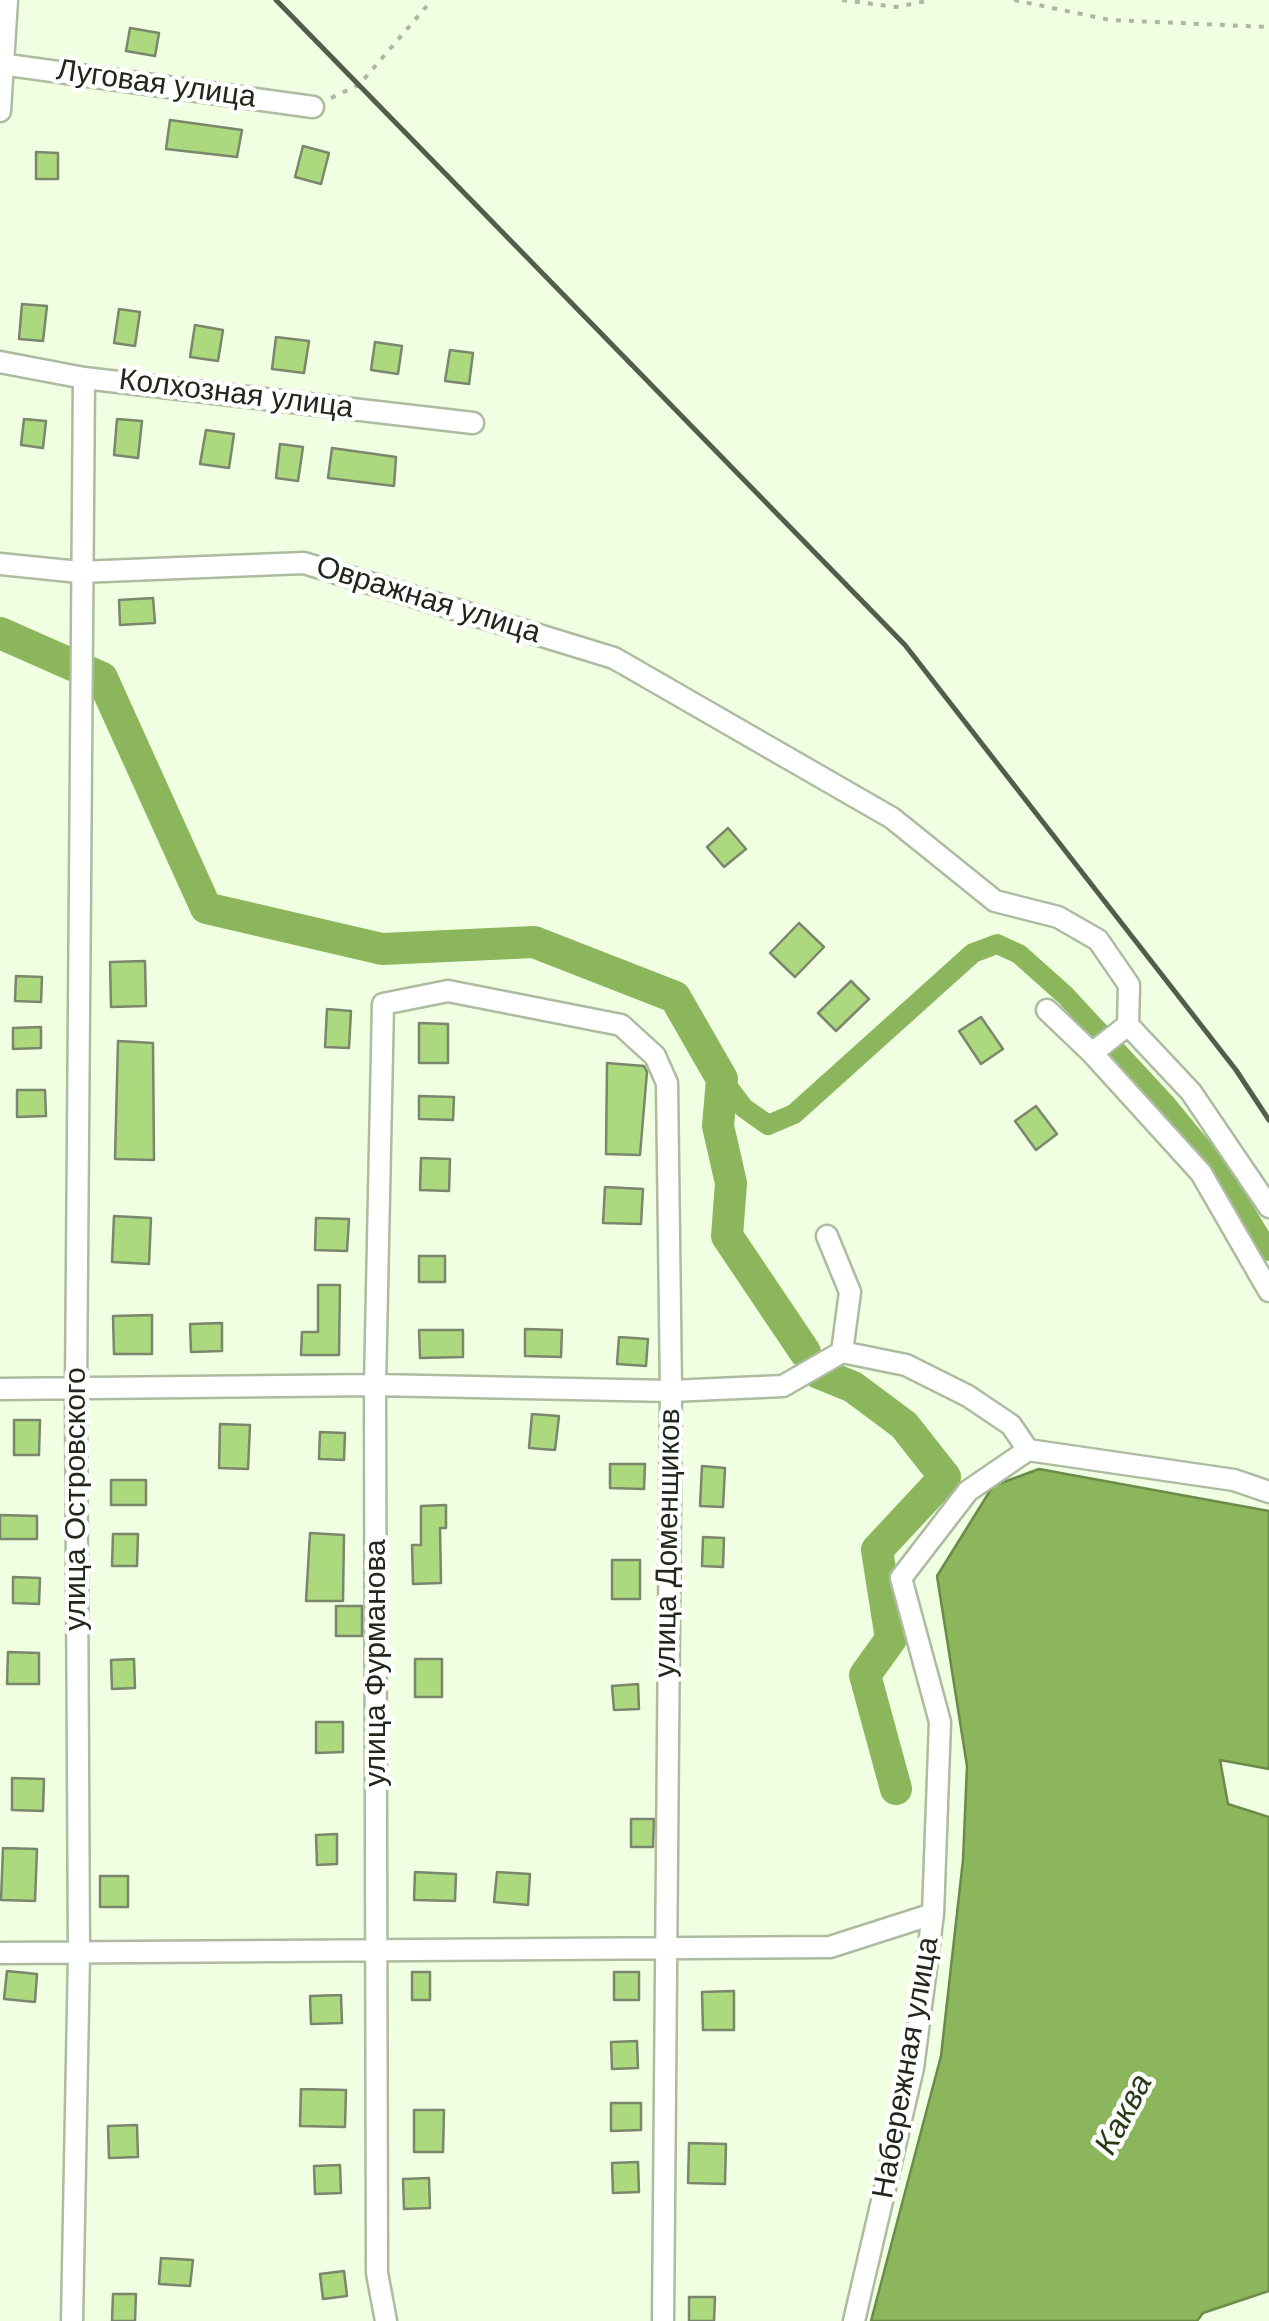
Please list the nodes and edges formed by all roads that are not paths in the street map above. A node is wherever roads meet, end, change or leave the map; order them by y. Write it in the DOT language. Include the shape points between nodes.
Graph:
graph roads {
  1 [pos="7,0"];
  2 [pos="2,64"];
  3 [pos="313,107"];
  4 [pos="0,111"];
  5 [pos="0,362"];
  6 [pos="84,378"];
  7 [pos="472,423"];
  8 [pos="0,564"];
  9 [pos="80,572"];
  10 [pos="383,1004"];
  11 [pos="1046,1010"];
  12 [pos="1128,1024"];
  13 [pos="1092,1053"];
  14 [pos="1269,1207"];
  15 [pos="828,1236"];
  16 [pos="1269,1290"];
  17 [pos="842,1352"];
  18 [pos="375,1385"];
  19 [pos="76,1388"];
  20 [pos="0,1389"];
  21 [pos="671,1391"];
  22 [pos="1028,1450"];
  23 [pos="1269,1492"];
  24 [pos="934,1914"];
  25 [pos="664,1945"];
  26 [pos="378,1948"];
  27 [pos="0,1953"];
  28 [pos="79,1954"];
  29 [pos="72,2321"];
  30 [pos="386,2321"];
  31 [pos="663,2321"];
  32 [pos="854,2321"];
  1 -- 2 [label="street"];
  2 -- 3 [label="street, Луговая улица"];
  2 -- 4 [label="street"];
  5 -- 6 [label="street, Колхозная улица"];
  6 -- 7 [label="street, Колхозная улица"];
  6 -- 9 [label="street, улица Островского"];
  8 -- 9 [label="street, Овражная улица"];
  9 -- 12 [label="street, Овражная улица" via="304,563 614,658 892,818 996,901 1058,918 1098,940 1130,985"];
  9 -- 19 [label="street, улица Островского"];
  10 -- 18 [label="street, улица Фурманова"];
  10 -- 21 [label="street, улица Доменщиков" via="448,992 486,997 621,1025 655,1056 669,1098"];
  11 -- 13 [label="street"];
  12 -- 13 [label="street"];
  12 -- 14 [label="street" via="1192,1092"];
  13 -- 16 [label="street" via="1200,1173"];
  15 -- 17 [label="street" via="850,1292"];
  17 -- 21 [label="street" via="783,1386"];
  17 -- 22 [label="street" via="906,1365 968,1396 1011,1425"];
  18 -- 19 [label="street"];
  18 -- 21 [label="street"];
  18 -- 26 [label="street, улица Фурманова"];
  19 -- 20 [label="street"];
  19 -- 28 [label="street, улица Островского"];
  21 -- 25 [label="street, улица Доменщиков"];
  22 -- 23 [label="street" via="1234,1480"];
  22 -- 24 [label="street, Набережная улица" via="968,1491 901,1578 940,1722"];
  24 -- 25 [label="street" via="830,1947"];
  24 -- 32 [label="street, Набережная улица" via="913,2068"];
  25 -- 26 [label="street"];
  25 -- 31 [label="street, улица Доменщиков"];
  26 -- 28 [label="street"];
  26 -- 30 [label="street, улица Фурманова" via="377,2273"];
  27 -- 28 [label="street"];
  28 -- 29 [label="street, улица Островского"];
}
